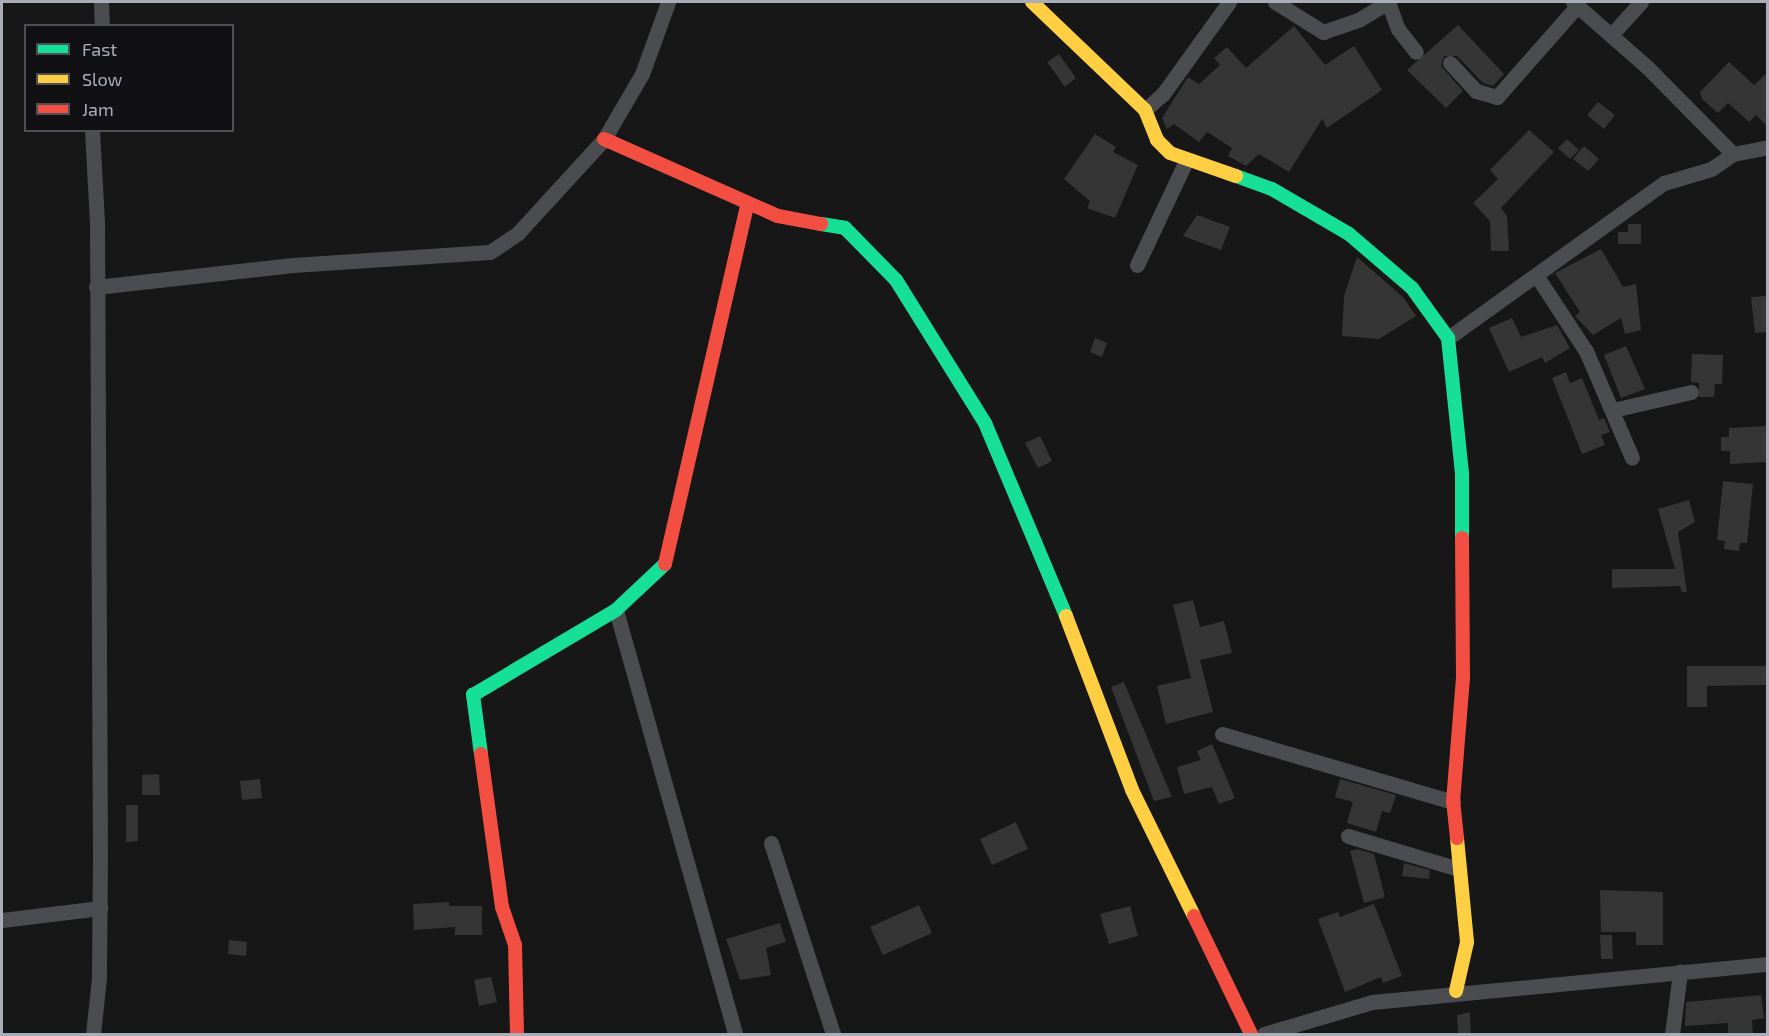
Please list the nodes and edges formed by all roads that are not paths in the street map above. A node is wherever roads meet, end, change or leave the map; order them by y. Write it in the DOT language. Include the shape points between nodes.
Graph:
graph roads {
  1 [pos="101,2"];
  2 [pos="668,2"];
  3 [pos="1032,2"];
  4 [pos="1229,2"];
  5 [pos="1275,2"];
  6 [pos="1388,2"];
  7 [pos="1641,2"];
  8 [pos="1575,3"];
  9 [pos="102,24"];
  10 [pos="1612,34"];
  11 [pos="1416,52"];
  12 [pos="1450,63"];
  13 [pos="1145,110"];
  14 [pos="92,132"];
  15 [pos="604,139"];
  16 [pos="1767,147"];
  17 [pos="1733,154"];
  18 [pos="1186,161"];
  19 [pos="748,203"];
  20 [pos="1137,265"];
  21 [pos="1536,275"];
  22 [pos="96,287"];
  23 [pos="1448,338"];
  24 [pos="1691,392"];
  25 [pos="1612,410"];
  26 [pos="1632,458"];
  27 [pos="616,610"];
  28 [pos="1222,735"];
  29 [pos="1453,802"];
  30 [pos="1348,836"];
  31 [pos="771,843"];
  32 [pos="1460,869"];
  33 [pos="100,908"];
  34 [pos="2,920"];
  35 [pos="1767,964"];
  36 [pos="1680,972"];
  37 [pos="1456,991"];
  38 [pos="93,1035"];
  39 [pos="517,1035"];
  40 [pos="735,1035"];
  41 [pos="833,1035"];
  42 [pos="1251,1035"];
  43 [pos="1264,1035"];
  44 [pos="1672,1035"];
  1 -- 9 [label="street"];
  2 -- 15 [label="street" via="642,74"];
  3 -- 13 [label="street"];
  4 -- 13 [label="street" via="1163,94"];
  5 -- 6 [label="street" via="1323,32 1360,19"];
  6 -- 11 [label="street" via="1398,29"];
  7 -- 10 [label="street"];
  8 -- 10 [label="street"];
  8 -- 12 [label="street" via="1497,97 1476,91"];
  10 -- 17 [label="street"];
  13 -- 18 [label="street" via="1157,140"];
  14 -- 22 [label="street"];
  15 -- 19 [label="street"];
  15 -- 22 [label="street" via="518,232 490,252 293,265"];
  16 -- 17 [label="street"];
  17 -- 21 [label="street" via="1723,164 1683,175 1639,198"];
  18 -- 20 [label="street"];
  18 -- 23 [label="street" via="1272,189 1349,234 1412,288"];
  19 -- 27 [label="street" via="664,569"];
  19 -- 42 [label="street" via="778,216 845,228 896,280 950,362 986,423 1038,542 1132,790"];
  21 -- 23 [label="street"];
  21 -- 25 [label="street" via="1586,351"];
  22 -- 33 [label="street"];
  23 -- 29 [label="street" via="1462,474 1463,678"];
  24 -- 25 [label="street"];
  25 -- 26 [label="street"];
  27 -- 39 [label="street" via="473,695 502,907 515,945"];
  27 -- 40 [label="street"];
  28 -- 29 [label="street"];
  29 -- 32 [label="street"];
  30 -- 32 [label="street"];
  31 -- 41 [label="street"];
  32 -- 37 [label="street" via="1467,942"];
  33 -- 34 [label="street"];
  33 -- 38 [label="street"];
  35 -- 36 [label="street"];
  36 -- 37 [label="street"];
  36 -- 44 [label="street"];
  37 -- 43 [label="street" via="1352,1006"];
}
